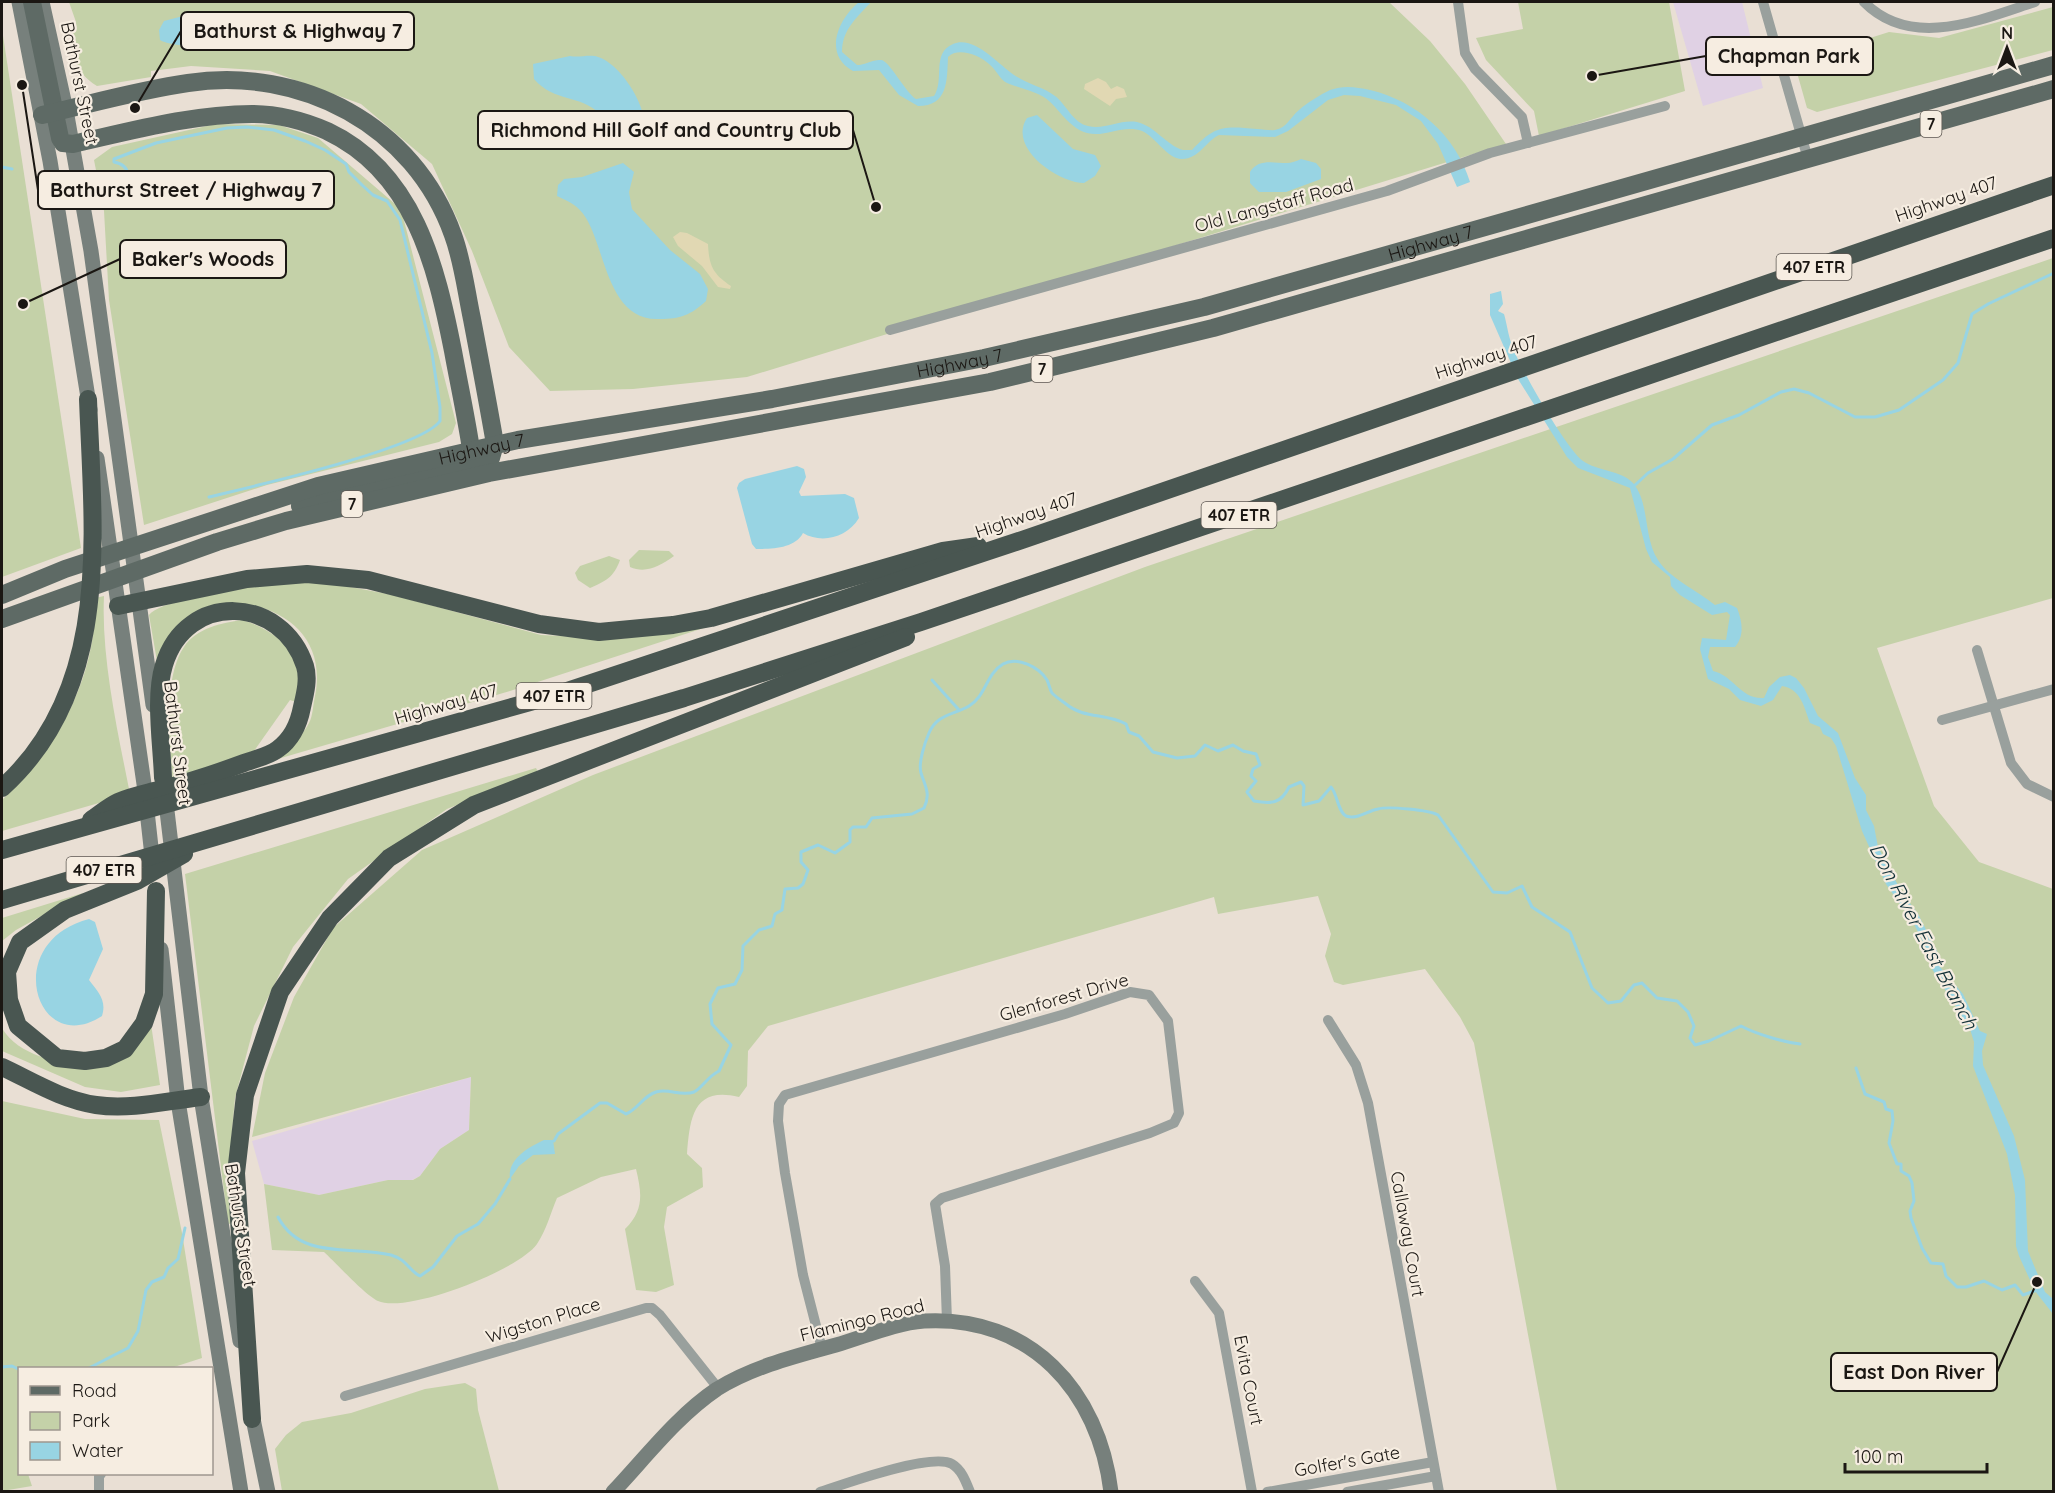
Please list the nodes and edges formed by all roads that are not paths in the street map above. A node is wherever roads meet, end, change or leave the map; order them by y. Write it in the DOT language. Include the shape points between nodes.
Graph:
graph roads {
  1 [pos="19,2"];
  2 [pos="32,2"];
  3 [pos="42,2"];
  4 [pos="1458,2"];
  5 [pos="1763,2"];
  6 [pos="1864,2"];
  7 [pos="2035,2"];
  8 [pos="2054,65"];
  9 [pos="2054,89"];
  10 [pos="1665,106"];
  11 [pos="54,112"];
  12 [pos="1802,136"];
  13 [pos="1528,143"];
  14 [pos="73,144"];
  15 [pos="1808,159"];
  16 [pos="2054,184"];
  17 [pos="2054,237"];
  18 [pos="890,330"];
  19 [pos="88,399"];
  20 [pos="495,444"];
  21 [pos="479,461"];
  22 [pos="101,538"];
  23 [pos="1022,540"];
  24 [pos="139,594"];
  25 [pos="2,595"];
  26 [pos="994,598"];
  27 [pos="117,599"];
  28 [pos="2,619"];
  29 [pos="1977,650"];
  30 [pos="2054,689"];
  31 [pos="1995,706"];
  32 [pos="1942,720"];
  33 [pos="163,778"];
  34 [pos="2,788"];
  35 [pos="2054,797"];
  36 [pos="79,828"];
  37 [pos="207,840"];
  38 [pos="2,850"];
  39 [pos="156,891"];
  40 [pos="2,900"];
  41 [pos="1328,1020"];
  42 [pos="2,1067"];
  43 [pos="201,1097"];
  44 [pos="178,1101"];
  45 [pos="1196,1281"];
  46 [pos="947,1321"];
  47 [pos="822,1349"];
  48 [pos="718,1388"];
  49 [pos="345,1396"];
  50 [pos="252,1419"];
  51 [pos="1433,1462"];
  52 [pos="100,1475"];
  53 [pos="1436,1476"];
  54 [pos="99,1491"];
  55 [pos="242,1491"];
  56 [pos="268,1491"];
  57 [pos="614,1491"];
  58 [pos="819,1491"];
  59 [pos="970,1491"];
  60 [pos="1111,1491"];
  61 [pos="1252,1491"];
  62 [pos="1268,1491"];
  63 [pos="1347,1491"];
  64 [pos="1439,1491"];
  1 -- 11 [label="main road, Bathurst Street"];
  2 -- 11 [label="main road"];
  3 -- 11 [label="main road, Bathurst Street"];
  4 -- 13 [label="street" via="1465,53 1475,69 1522,117"];
  5 -- 12 [label="street"];
  6 -- 7 [label="street" via="1885,18 1923,29 1963,23"];
  8 -- 12 [label="main road, Highway 7 / 7"];
  9 -- 15 [label="main road, Highway 7 / 7"];
  10 -- 13 [label="street, Old Langstaff Road"];
  11 -- 14 [label="main road" via="60,138 63,143"];
  11 -- 19 [label="main road, Bathurst Street"];
  11 -- 20 [label="main road" via="189,83 239,81 290,86 326,98 369,124 404,153 422,175 453,234"];
  12 -- 15 [label="street"];
  12 -- 20 [label="main road, Highway 7 / 7" via="1204,307 984,358 783,397"];
  13 -- 18 [label="street, Old Langstaff Road" via="1387,191"];
  14 -- 21 [label="main road" via="218,116 254,114 314,125 358,150 404,198 427,247 442,296"];
  14 -- 24 [label="main road, Bathurst Street"];
  15 -- 21 [label="main road, Highway 7 / 7" via="1213,328 990,382"];
  16 -- 23 [label="highway, Highway 407 / 407 ETR"];
  17 -- 26 [label="highway, 407 ETR"];
  19 -- 22 [label="highway"];
  20 -- 21 [label="main road" via="491,458"];
  21 -- 25 [label="main road, Highway 7 / 7" via="278,498 65,569"];
  21 -- 28 [label="main road" via="279,512 240,526 217,542"];
  22 -- 27 [label="main road"];
  22 -- 34 [label="highway" via="75,676 51,730 24,768"];
  23 -- 24 [label="highway" via="943,550 711,618 599,632 539,624 368,580 307,573"];
  23 -- 36 [label="highway, Highway 407 / 407 ETR" via="555,695"];
  24 -- 27 [label="highway"];
  24 -- 33 [label="main road, Bathurst Street"];
  26 -- 37 [label="highway, 407 ETR" via="684,698"];
  26 -- 50 [label="highway" via="880,649 474,805 390,858 330,918 280,992 245,1095 236,1173"];
  27 -- 39 [label="main road"];
  29 -- 31 [label="street"];
  30 -- 31 [label="street"];
  31 -- 32 [label="street"];
  31 -- 35 [label="street" via="2011,763 2027,784"];
  33 -- 36 [label="highway" via="160,688 164,665 176,639 207,615 229,609 252,611 276,626 292,642 305,667 306,684 297,728 278,749 212,776 117,802"];
  33 -- 43 [label="main road, Bathurst Street"];
  36 -- 38 [label="highway, Highway 407 / 407 ETR"];
  37 -- 39 [label="highway" via="137,881 65,910 20,942 7,972 9,1000 18,1026 57,1058 106,1058 125,1049 144,1023 154,994"];
  37 -- 40 [label="highway, 407 ETR"];
  39 -- 44 [label="main road"];
  41 -- 51 [label="street, Callaway Court" via="1356,1065 1368,1103"];
  42 -- 44 [label="highway" via="51,1091 96,1105"];
  43 -- 44 [label="highway"];
  43 -- 50 [label="main road, Bathurst Street"];
  44 -- 55 [label="main road"];
  45 -- 61 [label="street, Evita Court" via="1219,1313"];
  46 -- 47 [label="main road, Flamingo Road" via="920,1322"];
  46 -- 47 [label="street, Glenforest Drive" via="945,1266 935,1204 942,1198 1150,1134 1174,1123 1179,1113 1168,1021 1149,995 1130,992 785,1095 779,1104 778,1121 785,1173 803,1275"];
  46 -- 60 [label="main road, Flamingo Road" via="988,1327 1027,1346 1062,1374 1091,1415"];
  47 -- 48 [label="main road, Flamingo Road" via="759,1369"];
  48 -- 49 [label="street, Wigston Place" via="660,1315 646,1308"];
  48 -- 57 [label="main road, Flamingo Road" via="693,1407"];
  50 -- 56 [label="main road, Bathurst Street"];
  51 -- 53 [label="street, Callaway Court"];
  51 -- 62 [label="street, Golfer's Gate"];
  52 -- 54 [label="street"];
  53 -- 63 [label="street, Golfer's Gate"];
  53 -- 64 [label="street, Callaway Court"];
  58 -- 59 [label="street" via="905,1465 936,1462 954,1465"];
}
